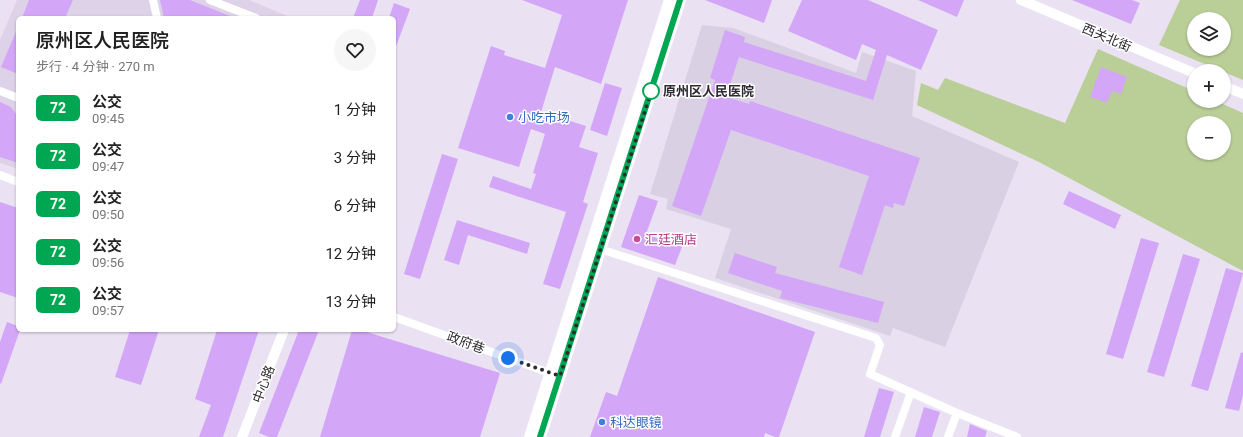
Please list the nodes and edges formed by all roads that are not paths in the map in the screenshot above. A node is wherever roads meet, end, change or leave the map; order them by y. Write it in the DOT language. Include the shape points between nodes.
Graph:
graph roads {
  1 [pos="153,0"];
  2 [pos="210,0"];
  3 [pos="670,0"];
  4 [pos="680,0"];
  5 [pos="1021,0"];
  6 [pos="157,16"];
  7 [pos="251,16"];
  8 [pos="1187,70"];
  9 [pos="1231,89"];
  10 [pos="0,91"];
  11 [pos="1243,94"];
  12 [pos="16,97"];
  13 [pos="0,175"];
  14 [pos="16,181"];
  15 [pos="600,249"];
  16 [pos="396,317"];
  17 [pos="283,332"];
  18 [pos="555,375"];
  19 [pos="911,392"];
  20 [pos="957,412"];
  21 [pos="242,437"];
  22 [pos="530,437"];
  23 [pos="540,437"];
  24 [pos="895,437"];
  25 [pos="948,437"];
  26 [pos="1017,437"];
  1 -- 6 [label="street"];
  2 -- 7 [label="street"];
  3 -- 18 [label="main road"];
  4 -- 15 [label="main road"];
  5 -- 8 [label="street, 西关北街"];
  9 -- 11 [label="street"];
  10 -- 12 [label="street"];
  13 -- 14 [label="street"];
  15 -- 18 [label="main road"];
  15 -- 19 [label="street" via="876,338 880,345 870,374"];
  16 -- 18 [label="street, 政府巷"];
  17 -- 21 [label="street, 中心路"];
  18 -- 22 [label="main road"];
  18 -- 23 [label="main road"];
  19 -- 20 [label="street"];
  19 -- 24 [label="street"];
  20 -- 25 [label="street"];
  20 -- 26 [label="street"];
}
